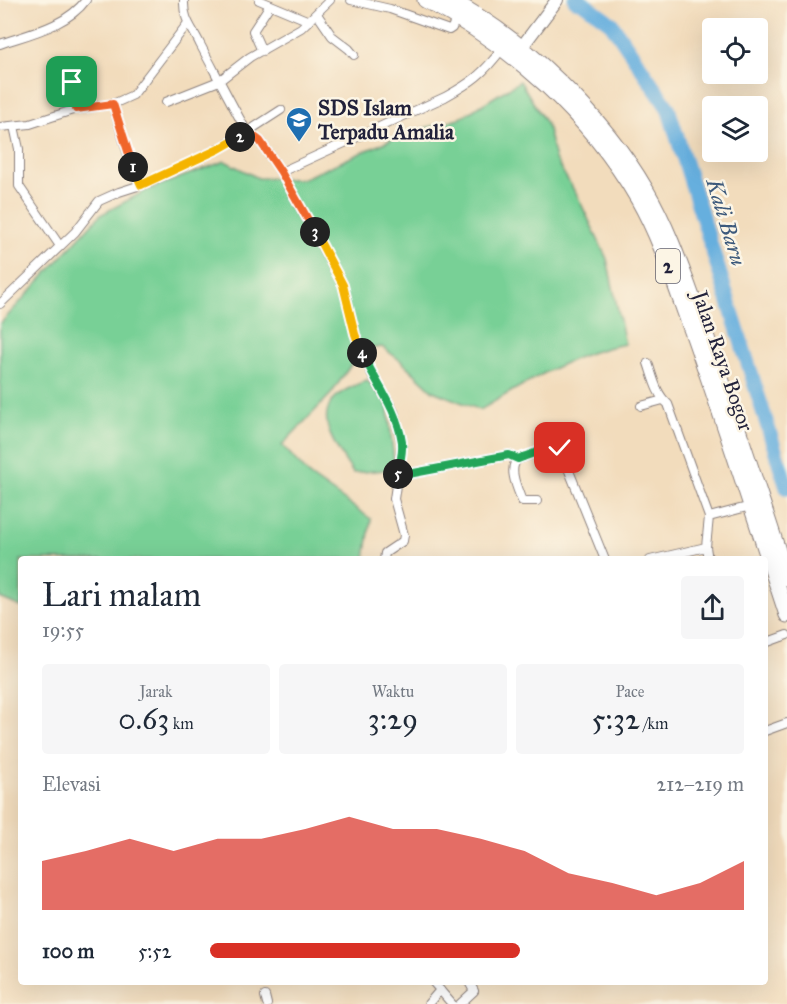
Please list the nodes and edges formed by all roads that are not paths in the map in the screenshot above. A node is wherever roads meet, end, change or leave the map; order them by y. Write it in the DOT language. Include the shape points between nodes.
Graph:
graph roads {
  1 [pos="86,0"];
  2 [pos="184,0"];
  3 [pos="259,0"];
  4 [pos="330,0"];
  5 [pos="351,0"];
  6 [pos="425,0"];
  7 [pos="450,0"];
  8 [pos="554,4"];
  9 [pos="270,5"];
  10 [pos="317,14"];
  11 [pos="457,16"];
  12 [pos="309,21"];
  13 [pos="188,23"];
  14 [pos="0,44"];
  15 [pos="521,48"];
  16 [pos="502,49"];
  17 [pos="262,51"];
  18 [pos="354,55"];
  19 [pos="219,81"];
  20 [pos="72,82"];
  21 [pos="166,102"];
  22 [pos="113,104"];
  23 [pos="76,109"];
  24 [pos="281,110"];
  25 [pos="14,126"];
  26 [pos="0,127"];
  27 [pos="248,132"];
  28 [pos="281,172"];
  29 [pos="141,185"];
  30 [pos="60,246"];
  31 [pos="0,304"];
  32 [pos="648,363"];
  33 [pos="663,400"];
  34 [pos="641,406"];
  35 [pos="518,459"];
  36 [pos="398,476"];
  37 [pos="752,496"];
  38 [pos="537,501"];
  39 [pos="709,517"];
  40 [pos="706,547"];
  41 [pos="385,556"];
  42 [pos="603,556"];
  43 [pos="667,556"];
  44 [pos="707,556"];
  45 [pos="787,578"];
  46 [pos="787,615"];
  47 [pos="787,635"];
  48 [pos="768,642"];
  49 [pos="787,723"];
  50 [pos="768,730"];
  51 [pos="436,985"];
  52 [pos="471,985"];
  53 [pos="440,990"];
  54 [pos="428,1004"];
  55 [pos="452,1004"];
  56 [pos="459,1004"];
  1 -- 14 [label="street" via="53,26"];
  2 -- 13 [label="street"];
  3 -- 9 [label="street"];
  4 -- 10 [label="street"];
  5 -- 11 [label="street" via="449,30"];
  6 -- 11 [label="highway, Jalan Raya Bogor / 2"];
  7 -- 15 [label="highway, Jalan Raya Bogor / 2"];
  8 -- 15 [label="street"];
  9 -- 12 [label="street"];
  9 -- 17 [label="street" via="252,31"];
  10 -- 12 [label="street"];
  10 -- 18 [label="street" via="332,36"];
  11 -- 16 [label="highway, Jalan Raya Bogor / 2"];
  12 -- 17 [label="street"];
  13 -- 19 [label="street"];
  13 -- 22 [label="street" via="133,95"];
  15 -- 37 [label="highway, Jalan Raya Bogor / 2" via="576,97 621,153 662,219 710,346"];
  16 -- 28 [label="street" via="469,84"];
  16 -- 37 [label="highway, Jalan Raya Bogor / 2" via="568,105 638,198 660,243"];
  17 -- 19 [label="street"];
  19 -- 21 [label="street"];
  19 -- 27 [label="street"];
  20 -- 23 [label="street"];
  22 -- 23 [label="street"];
  22 -- 29 [label="street"];
  23 -- 25 [label="street"];
  24 -- 27 [label="street"];
  25 -- 26 [label="street"];
  25 -- 30 [label="street" via="19,149 19,186"];
  27 -- 28 [label="street" via="260,141"];
  27 -- 29 [label="street"];
  28 -- 36 [label="street" via="343,285 362,353 394,412 402,444"];
  29 -- 30 [label="street" via="99,201"];
  30 -- 31 [label="street"];
  32 -- 33 [label="street"];
  33 -- 34 [label="street"];
  33 -- 39 [label="street" via="668,404"];
  35 -- 36 [label="street" via="509,455"];
  35 -- 38 [label="street" via="512,469 522,501"];
  35 -- 42 [label="street" via="559,446"];
  36 -- 41 [label="street" via="394,499 404,539"];
  37 -- 39 [label="street"];
  37 -- 45 [label="highway, Jalan Raya Bogor / 2"];
  37 -- 46 [label="highway, Jalan Raya Bogor / 2"];
  39 -- 40 [label="street"];
  40 -- 43 [label="street"];
  40 -- 44 [label="street"];
  47 -- 48 [label="street"];
  49 -- 50 [label="street"];
  51 -- 53 [label="street"];
  52 -- 56 [label="street" via="474,991"];
  53 -- 54 [label="street"];
  53 -- 55 [label="street"];
}
